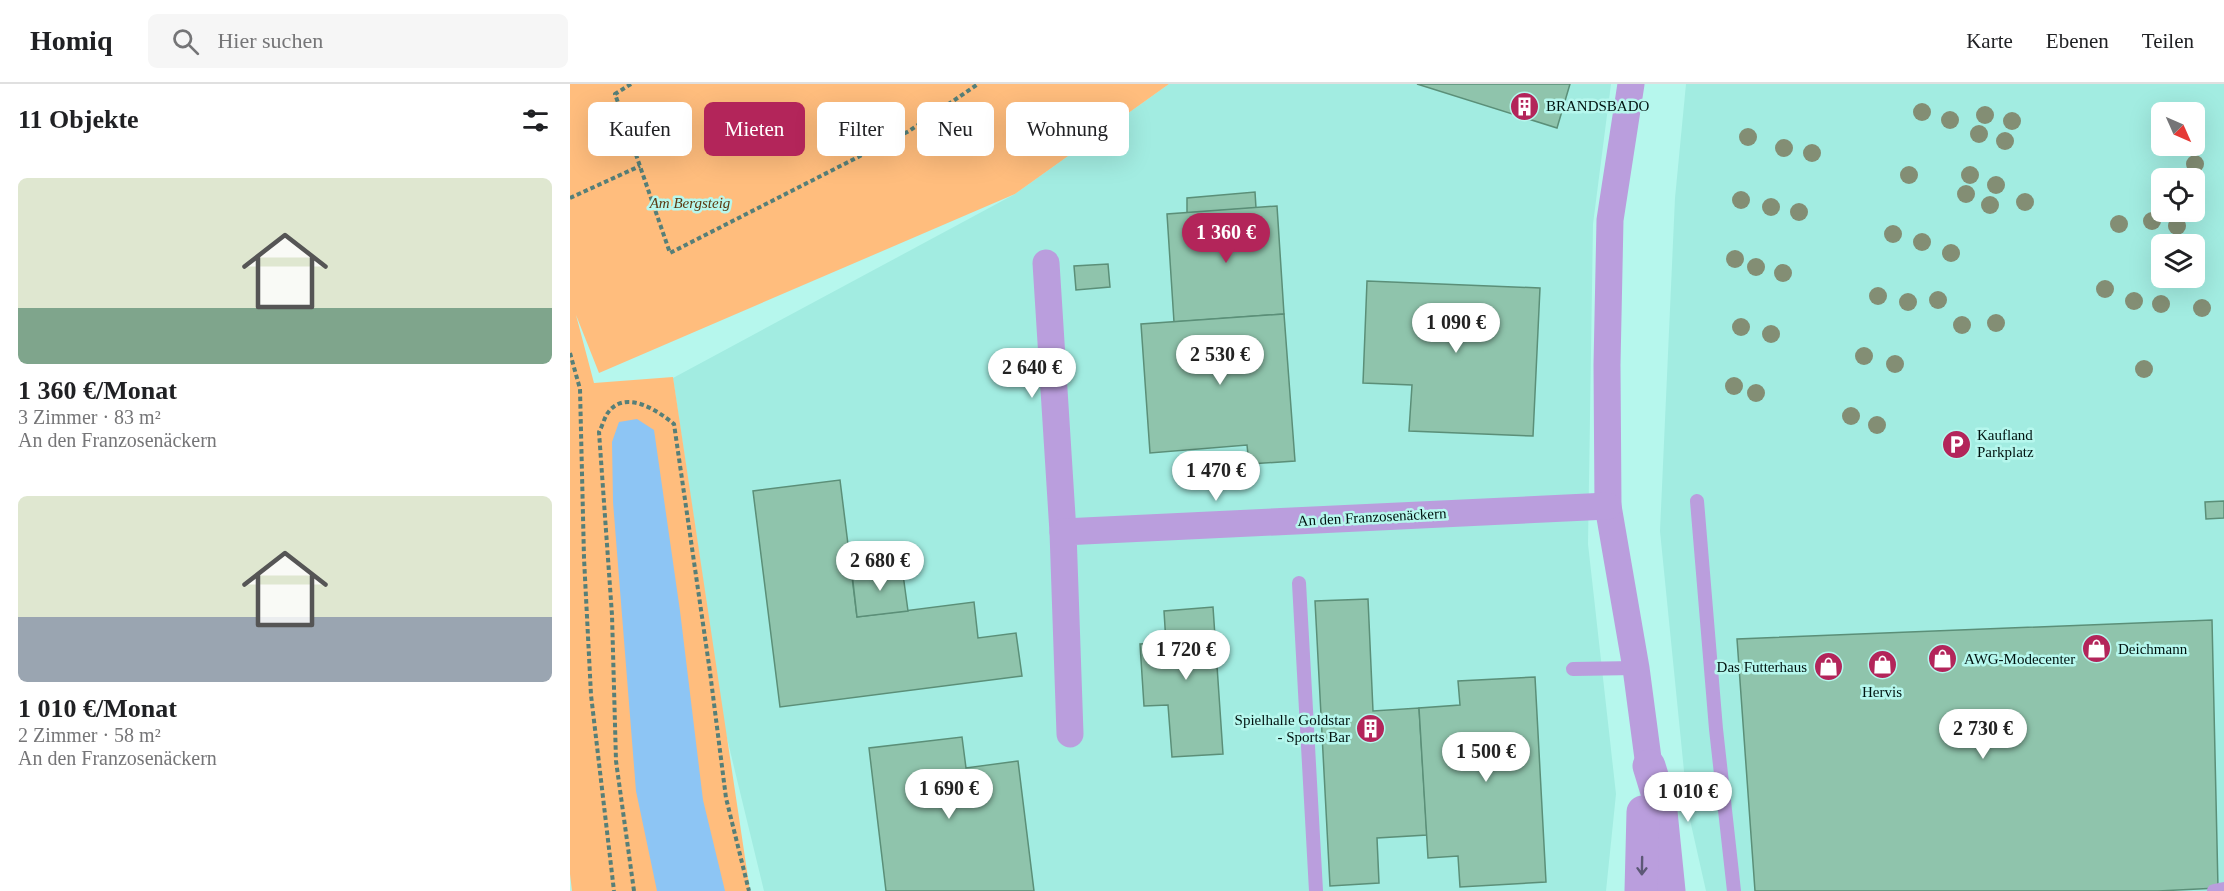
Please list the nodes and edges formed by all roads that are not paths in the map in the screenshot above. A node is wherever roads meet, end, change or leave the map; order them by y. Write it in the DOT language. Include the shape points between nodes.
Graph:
graph roads {
  1 [pos="1631,84"];
  2 [pos="1046,263"];
  3 [pos="1697,501"];
  4 [pos="1608,506"];
  5 [pos="1063,532"];
  6 [pos="1299,583"];
  7 [pos="1636,668"];
  8 [pos="1573,669"];
  9 [pos="1070,734"];
  10 [pos="1649,766"];
  11 [pos="2224,889"];
  12 [pos="1316,891"];
  13 [pos="1641,891"];
  14 [pos="1669,891"];
  15 [pos="1734,891"];
  16 [pos="2214,891"];
  1 -- 4 [label="street" via="1610,220"];
  2 -- 5 [label="street"];
  3 -- 15 [label="lane"];
  4 -- 5 [label="street, An den Franzosenäckern"];
  4 -- 7 [label="street"];
  5 -- 9 [label="street"];
  6 -- 12 [label="lane"];
  7 -- 8 [label="lane"];
  7 -- 10 [label="street"];
  10 -- 13 [label="street, one-way" via="1643,807"];
  10 -- 14 [label="street" via="1660,802"];
  11 -- 16 [label="lane"];
}
